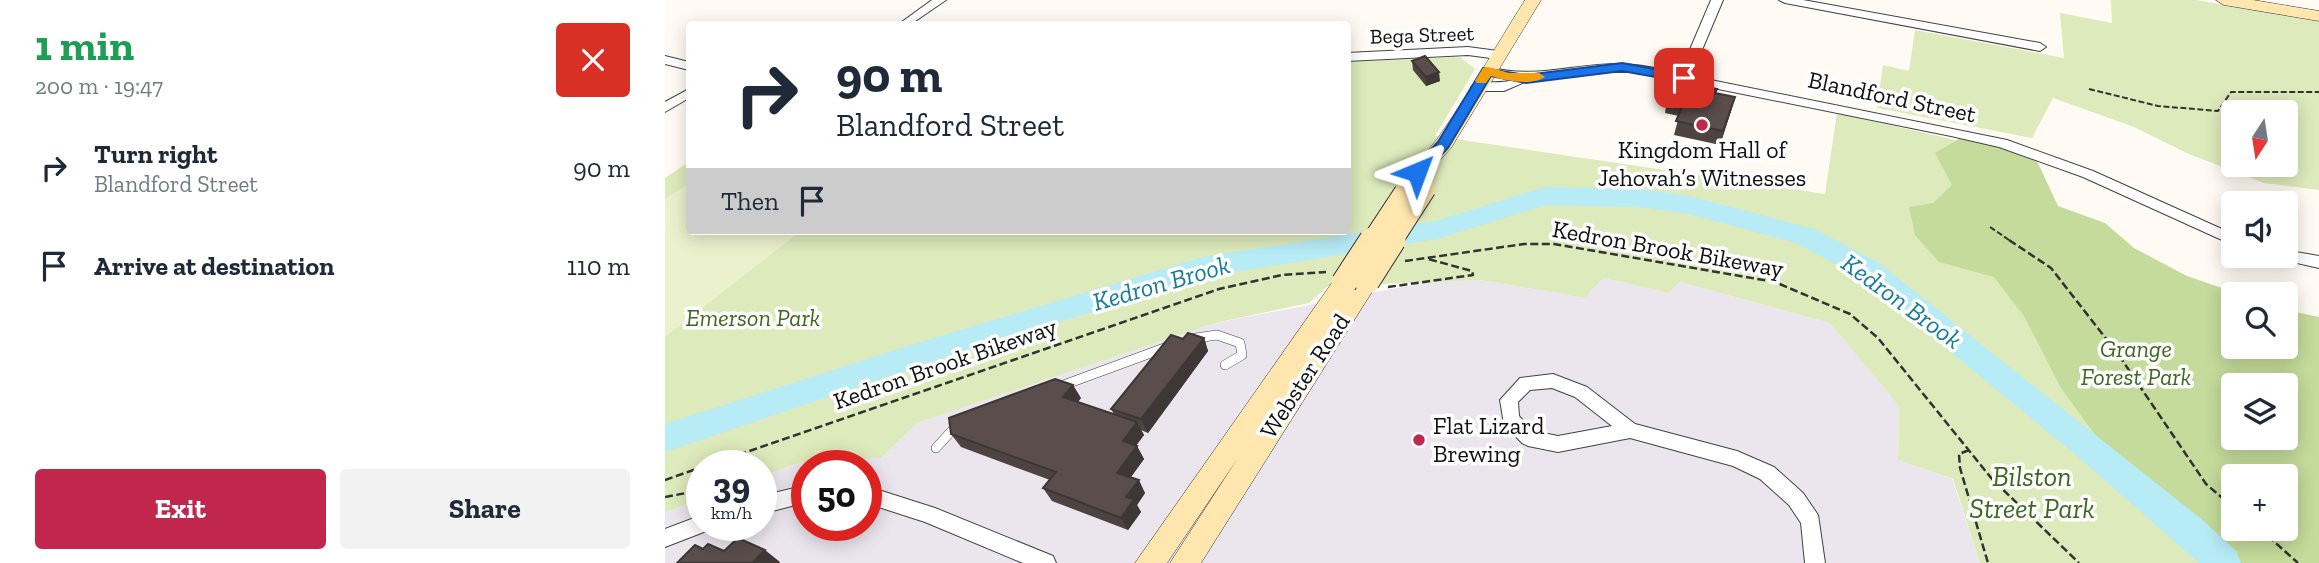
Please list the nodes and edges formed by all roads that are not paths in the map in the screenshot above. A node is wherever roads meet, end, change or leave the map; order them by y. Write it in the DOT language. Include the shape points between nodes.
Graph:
graph roads {
  1 [pos="940,0"];
  2 [pos="1533,0"];
  3 [pos="1717,0"];
  4 [pos="1785,0"];
  5 [pos="2224,0"];
  6 [pos="2275,0"];
  7 [pos="2319,7"];
  8 [pos="2319,16"];
  9 [pos="908,21"];
  10 [pos="2040,47"];
  11 [pos="1351,57"];
  12 [pos="665,60"];
  13 [pos="686,65"];
  14 [pos="1488,71"];
  15 [pos="1684,78"];
  16 [pos="1526,79"];
  17 [pos="686,95"];
  18 [pos="665,108"];
  19 [pos="1444,145"];
  20 [pos="1404,192"];
  21 [pos="2221,235"];
  22 [pos="2298,258"];
  23 [pos="2319,262"];
  24 [pos="1357,281"];
  25 [pos="1225,365"];
  26 [pos="1049,390"];
  27 [pos="971,419"];
  28 [pos="1630,430"];
  29 [pos="936,448"];
  30 [pos="882,499"];
  31 [pos="686,530"];
  32 [pos="665,538"];
  33 [pos="1046,563"];
  34 [pos="1150,563"];
  35 [pos="1185,563"];
  36 [pos="1815,563"];
  1 -- 9 [label="street"];
  2 -- 14 [label="main road"];
  3 -- 15 [label="street"];
  4 -- 10 [label="street"];
  5 -- 8 [label="main road"];
  6 -- 7 [label="main road"];
  11 -- 14 [label="street, Bega Street" via="1468,51"];
  12 -- 13 [label="street"];
  14 -- 16 [label="street, Blandford Street"];
  14 -- 16 [label="street, Blandford Street" via="1504,87"];
  14 -- 19 [label="main road"];
  15 -- 16 [label="street, Blandford Street" via="1612,67"];
  15 -- 21 [label="street, Blandford Street" via="2002,143 2088,174"];
  17 -- 18 [label="street"];
  19 -- 20 [label="main road"];
  19 -- 24 [label="main road, Webster Road, bridge" via="1438,171"];
  20 -- 24 [label="main road, bridge"];
  22 -- 23 [label="street"];
  24 -- 34 [label="main road, Webster Road"];
  24 -- 35 [label="main road, Webster Road"];
  25 -- 26 [label="lane" via="1243,356 1240,343 1217,335 1192,337"];
  27 -- 29 [label="lane" via="958,424"];
  28 -- 28 [label="street" via="1558,444 1528,438 1510,419 1509,400 1526,383 1553,381 1581,392"];
  28 -- 36 [label="street" via="1737,459 1767,473 1796,499 1811,521"];
  30 -- 33 [label="street"];
  31 -- 32 [label="street"];
}
